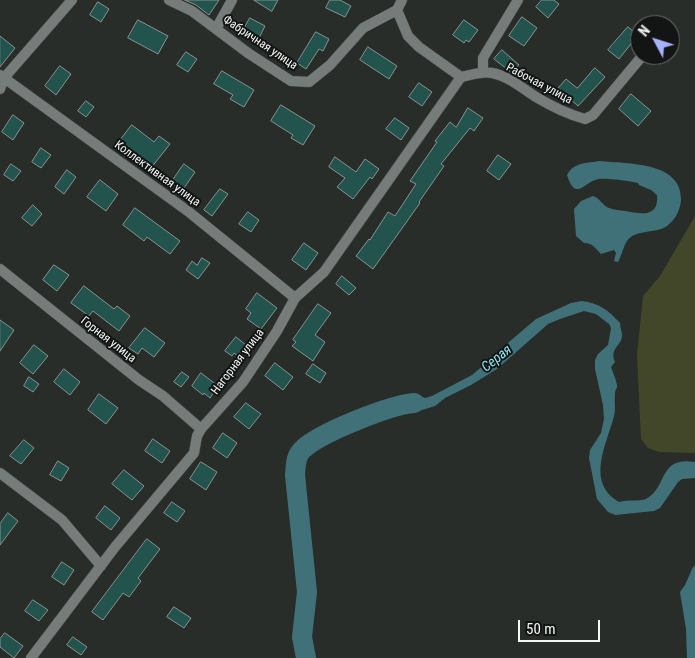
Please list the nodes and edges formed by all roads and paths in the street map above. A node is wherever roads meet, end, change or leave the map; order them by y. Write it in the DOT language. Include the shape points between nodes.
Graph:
graph roads {
  1 [pos="72,0"];
  2 [pos="169,0"];
  3 [pos="232,0"];
  4 [pos="402,0"];
  5 [pos="518,0"];
  6 [pos="397,10"];
  7 [pos="216,29"];
  8 [pos="635,65"];
  9 [pos="483,72"];
  10 [pos="2,77"];
  11 [pos="461,77"];
  12 [pos="0,89"];
  13 [pos="0,269"];
  14 [pos="296,298"];
  15 [pos="201,429"];
  16 [pos="0,473"];
  17 [pos="101,566"];
  18 [pos="31,658"];
  1 -- 10 [label="street"];
  2 -- 7 [label="street, Фабричная улица" via="192,11"];
  3 -- 7 [label="street"];
  4 -- 6 [label="street"];
  5 -- 9 [label="street" via="483,58"];
  6 -- 7 [label="street, Фабричная улица" via="363,28 330,65 309,82 291,81"];
  6 -- 11 [label="street" via="408,36"];
  8 -- 9 [label="street, Рабочая улица" via="593,115 585,119 560,110 505,78"];
  9 -- 11 [label="street, Рабочая улица"];
  10 -- 12 [label="street"];
  10 -- 14 [label="street, Коллективная улица" via="189,212"];
  11 -- 14 [label="street, Нагорная улица" via="324,272"];
  13 -- 15 [label="street, Горная улица"];
  14 -- 15 [label="street, Нагорная улица" via="242,382"];
  15 -- 17 [label="street, Нагорная улица" via="194,453"];
  16 -- 17 [label="street" via="62,520"];
  17 -- 18 [label="street, Нагорная улица"];
}
